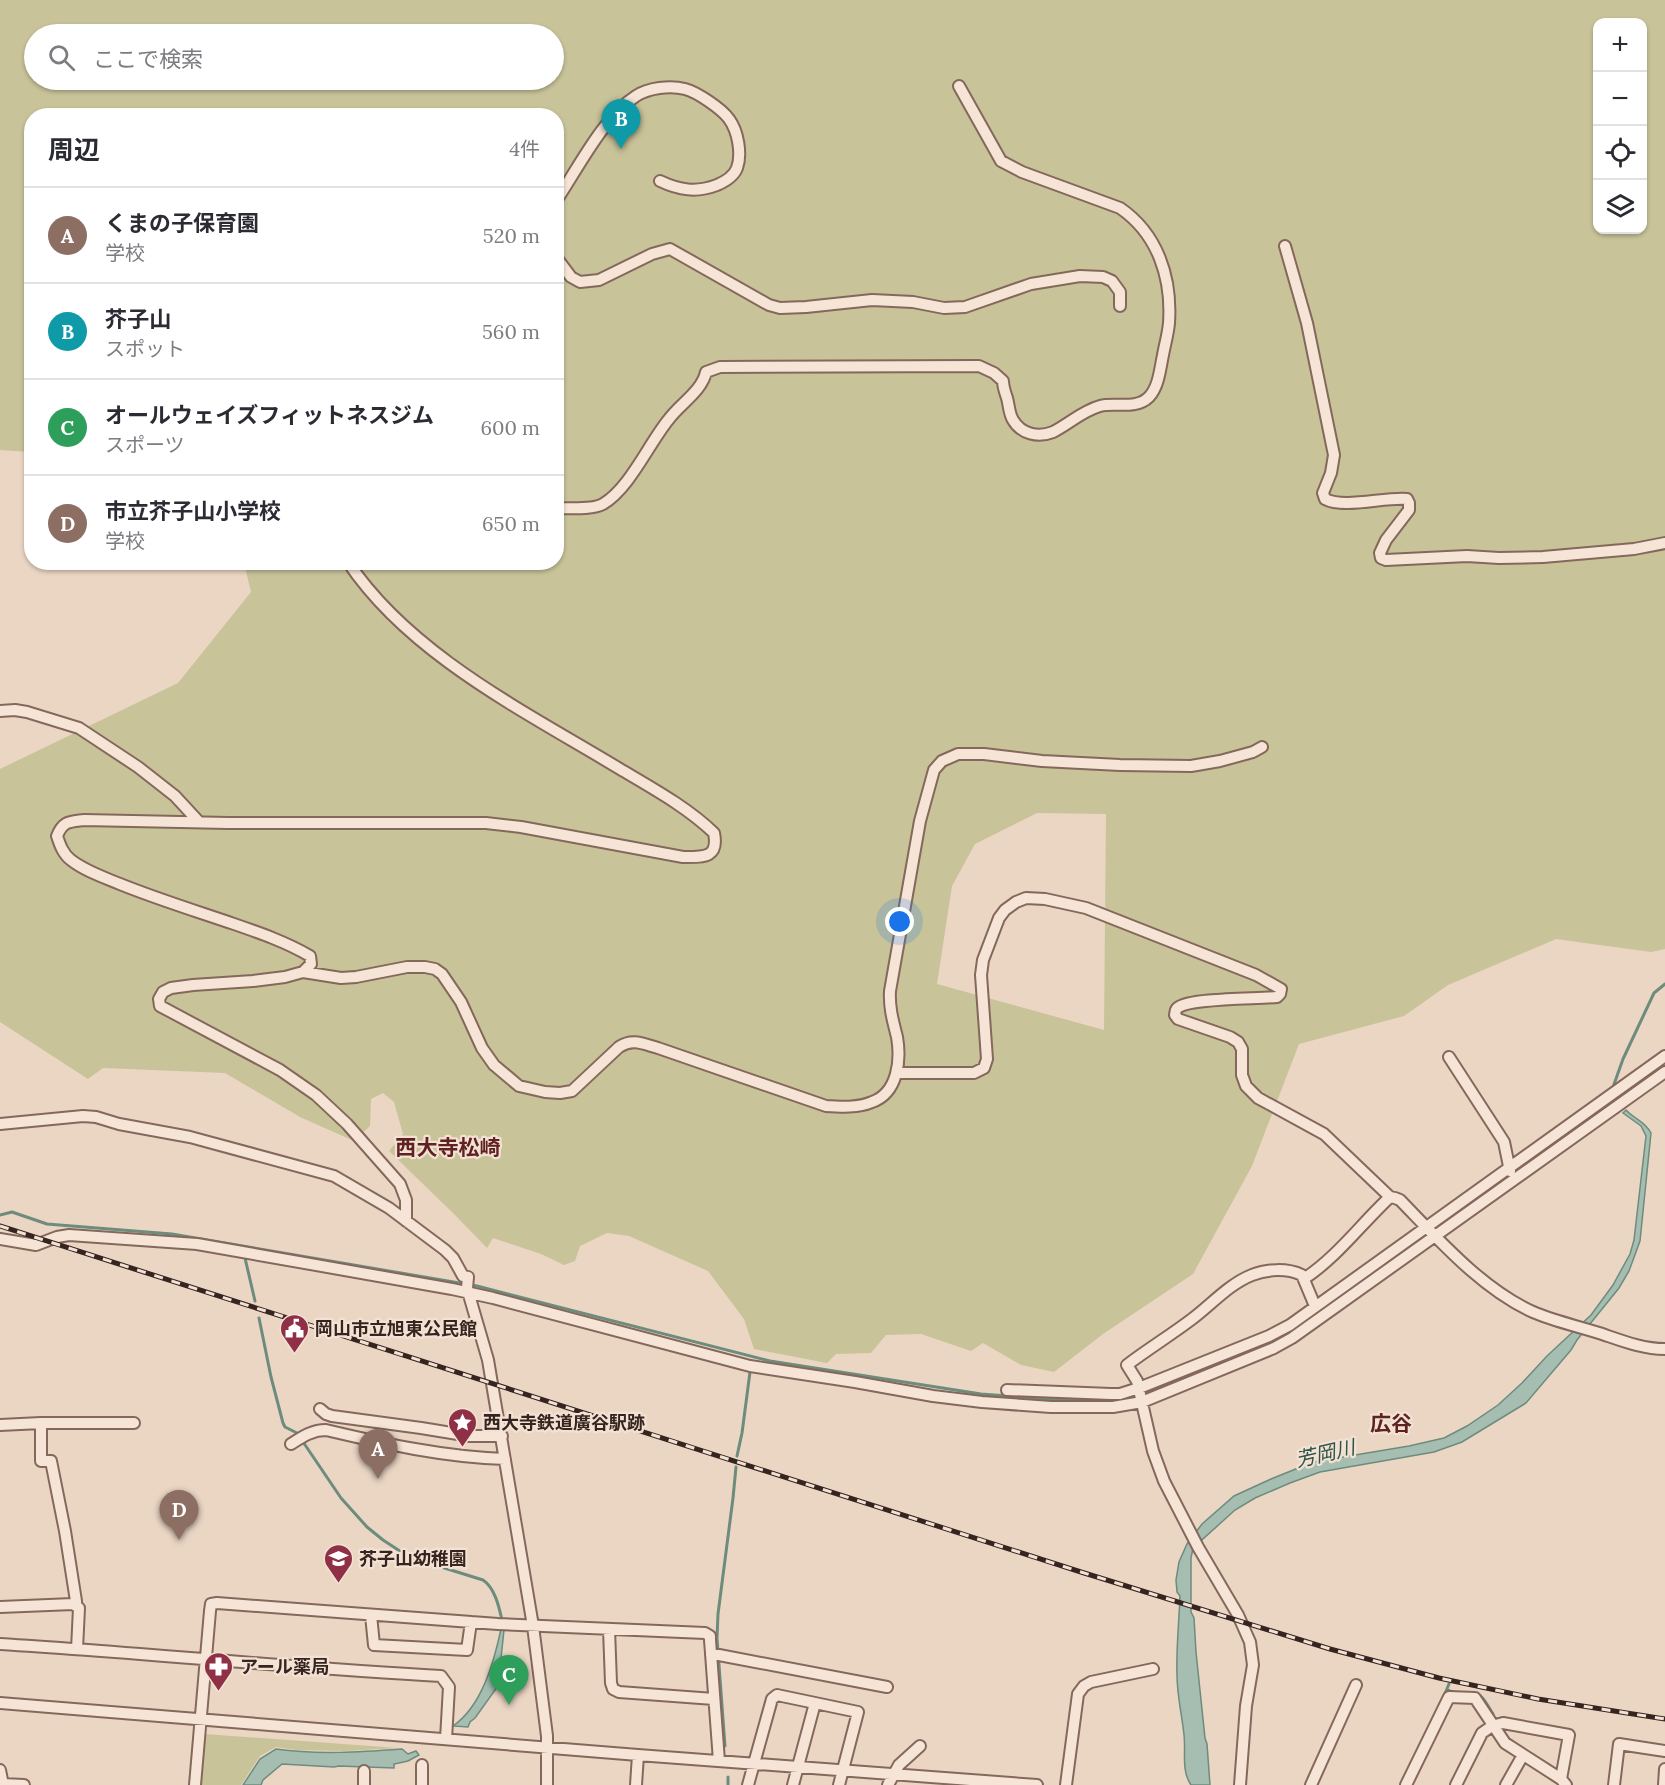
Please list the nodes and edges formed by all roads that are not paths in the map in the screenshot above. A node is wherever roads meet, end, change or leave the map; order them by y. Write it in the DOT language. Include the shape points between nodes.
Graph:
graph roads {
  1 [pos="959,86"];
  2 [pos="660,181"];
  3 [pos="564,189"];
  4 [pos="1285,246"];
  5 [pos="564,267"];
  6 [pos="1120,306"];
  7 [pos="564,508"];
  8 [pos="1665,543"];
  9 [pos="354,570"];
  10 [pos="0,711"];
  11 [pos="1262,747"];
  12 [pos="200,822"];
  13 [pos="303,972"];
  14 [pos="1449,1056"];
  15 [pos="1665,1056"];
  16 [pos="1665,1071"];
  17 [pos="897,1073"];
  18 [pos="0,1124"];
  19 [pos="1512,1173"];
  20 [pos="1390,1197"];
  21 [pos="406,1221"];
  22 [pos="1430,1231"];
  23 [pos="0,1239"];
  24 [pos="1305,1278"];
  25 [pos="468,1287"];
  26 [pos="1315,1305"];
  27 [pos="1665,1349"];
  28 [pos="1007,1390"];
  29 [pos="1141,1394"];
  30 [pos="320,1409"];
  31 [pos="41,1423"];
  32 [pos="134,1423"];
  33 [pos="0,1425"];
  34 [pos="502,1436"];
  35 [pos="298,1439"];
  36 [pos="505,1459"];
  37 [pos="76,1606"];
  38 [pos="0,1607"];
  39 [pos="371,1615"];
  40 [pos="471,1622"];
  41 [pos="533,1626"];
  42 [pos="609,1629"];
  43 [pos="0,1644"];
  44 [pos="77,1649"];
  45 [pos="715,1655"];
  46 [pos="206,1660"];
  47 [pos="1153,1670"];
  48 [pos="1356,1685"];
  49 [pos="887,1688"];
  50 [pos="714,1699"];
  51 [pos="0,1703"];
  52 [pos="815,1703"];
  53 [pos="201,1720"];
  54 [pos="1492,1726"];
  55 [pos="446,1739"];
  56 [pos="920,1746"];
  57 [pos="547,1748"];
  58 [pos="1665,1751"];
  59 [pos="638,1755"];
  60 [pos="1523,1755"];
  61 [pos="719,1761"];
  62 [pos="754,1764"];
  63 [pos="422,1765"];
  64 [pos="798,1767"];
  65 [pos="1665,1769"];
  66 [pos="0,1770"];
  67 [pos="843,1770"];
  68 [pos="364,1771"];
  69 [pos="894,1774"];
  70 [pos="1564,1782"];
  71 [pos="3,1784"];
  72 [pos="24,1785"];
  73 [pos="195,1785"];
  74 [pos="364,1785"];
  75 [pos="422,1785"];
  76 [pos="547,1785"];
  77 [pos="636,1785"];
  78 [pos="748,1785"];
  79 [pos="793,1785"];
  80 [pos="839,1785"];
  81 [pos="888,1785"];
  82 [pos="1036,1785"];
  83 [pos="1066,1785"];
  84 [pos="1240,1785"];
  85 [pos="1311,1785"];
  86 [pos="1407,1785"];
  87 [pos="1456,1785"];
  88 [pos="1506,1785"];
  89 [pos="1614,1785"];
  90 [pos="1664,1785"];
  1 -- 7 [label="street" via="1001,162 1120,208 1148,234 1162,263 1169,324 1158,381 1149,397 1130,405 1102,405 1040,436 1014,422 1003,381 979,366 720,367 706,372 704,381 669,418 631,475 602,504"];
  2 -- 3 [label="street" via="686,190 702,190 719,184 737,169 738,143 730,120 688,89 656,89 630,99 604,128"];
  4 -- 8 [label="street" via="1307,323 1334,455 1323,493 1325,499 1332,503 1396,498 1407,499 1409,503 1409,510 1386,540 1381,558 1543,557"];
  5 -- 6 [label="street" via="580,282 599,280 670,249 780,308 872,300 965,307 1031,284 1080,276 1103,277 1120,292"];
  9 -- 12 [label="street" via="369,591 437,655 670,799 714,833 714,849 699,857 683,857 486,823"];
  10 -- 12 [label="street" via="27,712 79,728 175,795"];
  11 -- 17 [label="street" via="1220,761 1191,765 1053,761 984,754 958,754 942,761 934,770 920,821 890,991 889,1006 899,1054"];
  12 -- 13 [label="street" via="84,820 61,826 57,836 69,858 95,874 295,947 310,956 311,964"];
  13 -- 17 [label="street" via="341,978 407,967 435,969 460,1002 494,1065 519,1086 544,1092 560,1093 579,1086 627,1042 658,1048 826,1106 872,1102 889,1090"];
  13 -- 21 [label="street" via="171,988 163,992 160,1006 280,1070 316,1095 400,1184 406,1200"];
  14 -- 19 [label="street" via="1504,1142"];
  15 -- 19 [label="street"];
  16 -- 19 [label="street"];
  17 -- 20 [label="street" via="974,1073 984,1068 987,1059 982,960 999,918 1010,906 1026,898 1086,908 1256,975 1281,989 1277,997 1180,1006 1175,1015 1238,1042 1246,1086 1258,1098 1324,1134"];
  18 -- 21 [label="street" via="82,1116 190,1137 334,1176"];
  19 -- 22 [label="street"];
  20 -- 22 [label="street" via="1400,1200"];
  20 -- 24 [label="street" via="1319,1269"];
  21 -- 25 [label="street" via="453,1258 463,1276 468,1277"];
  22 -- 26 [label="street"];
  22 -- 27 [label="street" via="1487,1283 1534,1312 1645,1348"];
  22 -- 29 [label="street" via="1284,1343"];
  23 -- 25 [label="street" via="36,1245 69,1235 197,1244"];
  24 -- 26 [label="street"];
  24 -- 29 [label="street" via="1295,1271 1271,1270 1253,1274 1223,1293 1127,1365"];
  25 -- 29 [label="street" via="503,1301 750,1366 933,1396 1051,1407 1102,1407"];
  25 -- 34 [label="street" via="488,1360"];
  26 -- 29 [label="street" via="1280,1331"];
  28 -- 29 [label="street"];
  29 -- 84 [label="street" via="1153,1451 1171,1496 1250,1642 1252,1665"];
  30 -- 34 [label="street" via="333,1416 470,1436"];
  31 -- 32 [label="street"];
  31 -- 33 [label="street"];
  31 -- 37 [label="street" via="41,1461 51,1461"];
  34 -- 36 [label="street"];
  35 -- 36 [label="street" via="326,1430 455,1455"];
  36 -- 41 [label="street"];
  37 -- 38 [label="street"];
  37 -- 44 [label="street"];
  39 -- 40 [label="street"];
  39 -- 40 [label="street" via="374,1645 467,1650"];
  39 -- 46 [label="street" via="211,1604"];
  40 -- 41 [label="street"];
  41 -- 42 [label="street"];
  41 -- 57 [label="street"];
  42 -- 45 [label="street" via="705,1633 710,1636"];
  42 -- 50 [label="street" via="613,1689"];
  43 -- 44 [label="street"];
  44 -- 46 [label="street"];
  45 -- 49 [label="street"];
  45 -- 50 [label="street"];
  46 -- 53 [label="street"];
  46 -- 55 [label="street" via="441,1676 449,1687"];
  47 -- 83 [label="street" via="1091,1682 1080,1689"];
  48 -- 85 [label="street"];
  50 -- 61 [label="street"];
  51 -- 53 [label="street"];
  52 -- 62 [label="street" via="777,1695 772,1700"];
  52 -- 64 [label="street"];
  52 -- 67 [label="street" via="858,1712"];
  53 -- 55 [label="street"];
  53 -- 73 [label="street"];
  54 -- 60 [label="street" via="1505,1743"];
  54 -- 70 [label="street" via="1503,1723 1569,1735"];
  54 -- 86 [label="street" via="1475,1698 1449,1697"];
  54 -- 87 [label="street" via="1482,1733"];
  55 -- 57 [label="street"];
  56 -- 69 [label="street"];
  57 -- 59 [label="street"];
  57 -- 76 [label="street"];
  58 -- 89 [label="street" via="1619,1744"];
  59 -- 61 [label="street"];
  59 -- 77 [label="street"];
  60 -- 70 [label="street"];
  60 -- 88 [label="street"];
  61 -- 62 [label="street"];
  62 -- 64 [label="street"];
  62 -- 78 [label="street"];
  63 -- 75 [label="street"];
  64 -- 67 [label="street"];
  64 -- 79 [label="street"];
  65 -- 90 [label="street"];
  66 -- 71 [label="street"];
  67 -- 69 [label="street"];
  67 -- 80 [label="street"];
  68 -- 74 [label="street"];
  69 -- 81 [label="street"];
  69 -- 82 [label="street"];
  71 -- 72 [label="street"];
}
